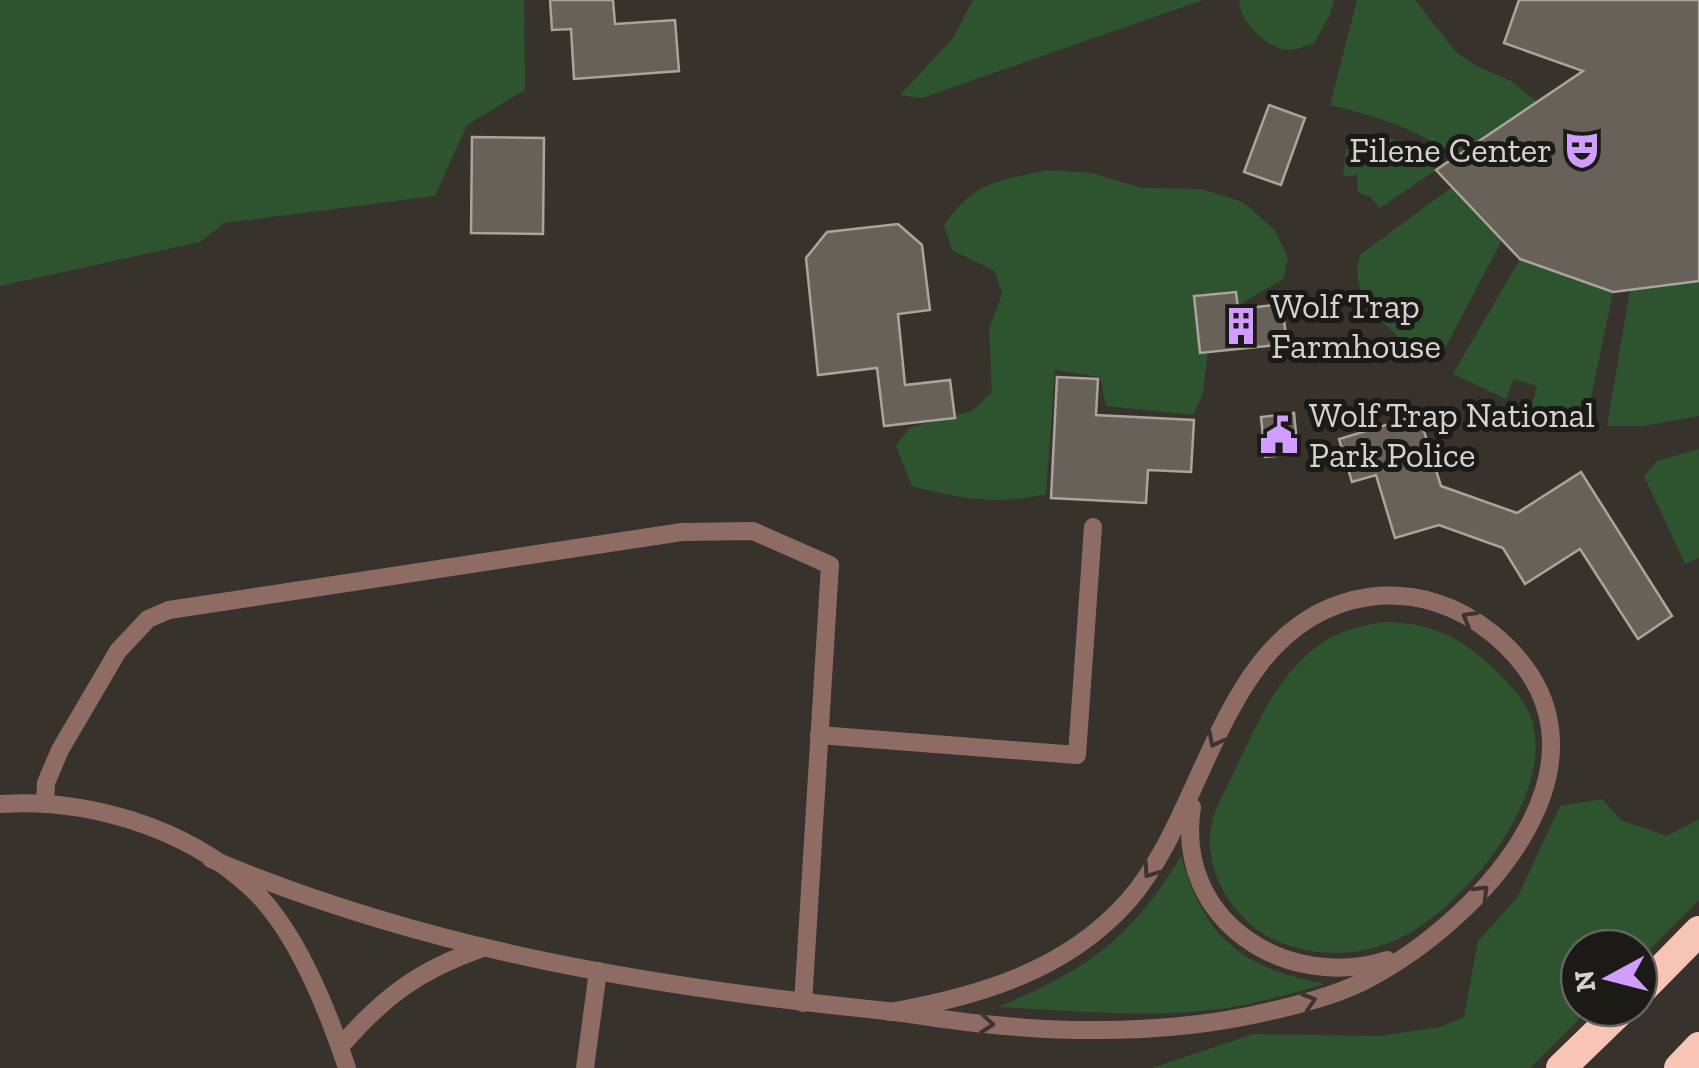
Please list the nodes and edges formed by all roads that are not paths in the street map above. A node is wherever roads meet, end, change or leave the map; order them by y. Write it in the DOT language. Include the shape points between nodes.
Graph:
graph roads {
  1 [pos="1093,527"];
  2 [pos="819,735"];
  3 [pos="1195,785"];
  4 [pos="0,804"];
  5 [pos="44,804"];
  6 [pos="211,859"];
  7 [pos="1699,931"];
  8 [pos="480,949"];
  9 [pos="1407,954"];
  10 [pos="598,971"];
  11 [pos="1659,972"];
  12 [pos="803,1002"];
  13 [pos="890,1012"];
  14 [pos="1602,1028"];
  15 [pos="340,1047"];
  16 [pos="1699,1047"];
  17 [pos="347,1068"];
  18 [pos="585,1068"];
  19 [pos="1560,1068"];
  20 [pos="1679,1068"];
  1 -- 2 [label="lane" via="1077,755"];
  2 -- 5 [label="lane" via="830,566 754,532 682,532 169,610 148,619 118,651 60,750"];
  2 -- 12 [label="lane"];
  3 -- 9 [label="lane" via="1190,818 1200,879 1234,930 1282,960 1321,968 1363,967"];
  9 -- 3 [label="lane, one-way" via="1489,886 1516,851 1546,787 1546,706 1489,630 1446,605 1415,597 1374,596 1312,616 1253,673"];
  3 -- 13 [label="lane, one-way" via="1154,866 1094,934 999,987"];
  4 -- 5 [label="lane"];
  5 -- 6 [label="lane" via="132,821"];
  6 -- 8 [label="lane" via="350,911"];
  6 -- 15 [label="lane" via="251,888 271,913 322,997"];
  7 -- 11 [label="highway"];
  8 -- 10 [label="lane"];
  8 -- 15 [label="lane" via="411,979"];
  13 -- 9 [label="lane, one-way" via="1024,1027 1178,1028 1310,1002 1366,980"];
  10 -- 12 [label="lane"];
  10 -- 18 [label="lane"];
  12 -- 13 [label="lane"];
  14 -- 19 [label="highway"];
  15 -- 17 [label="lane"];
  16 -- 20 [label="highway"];
}
